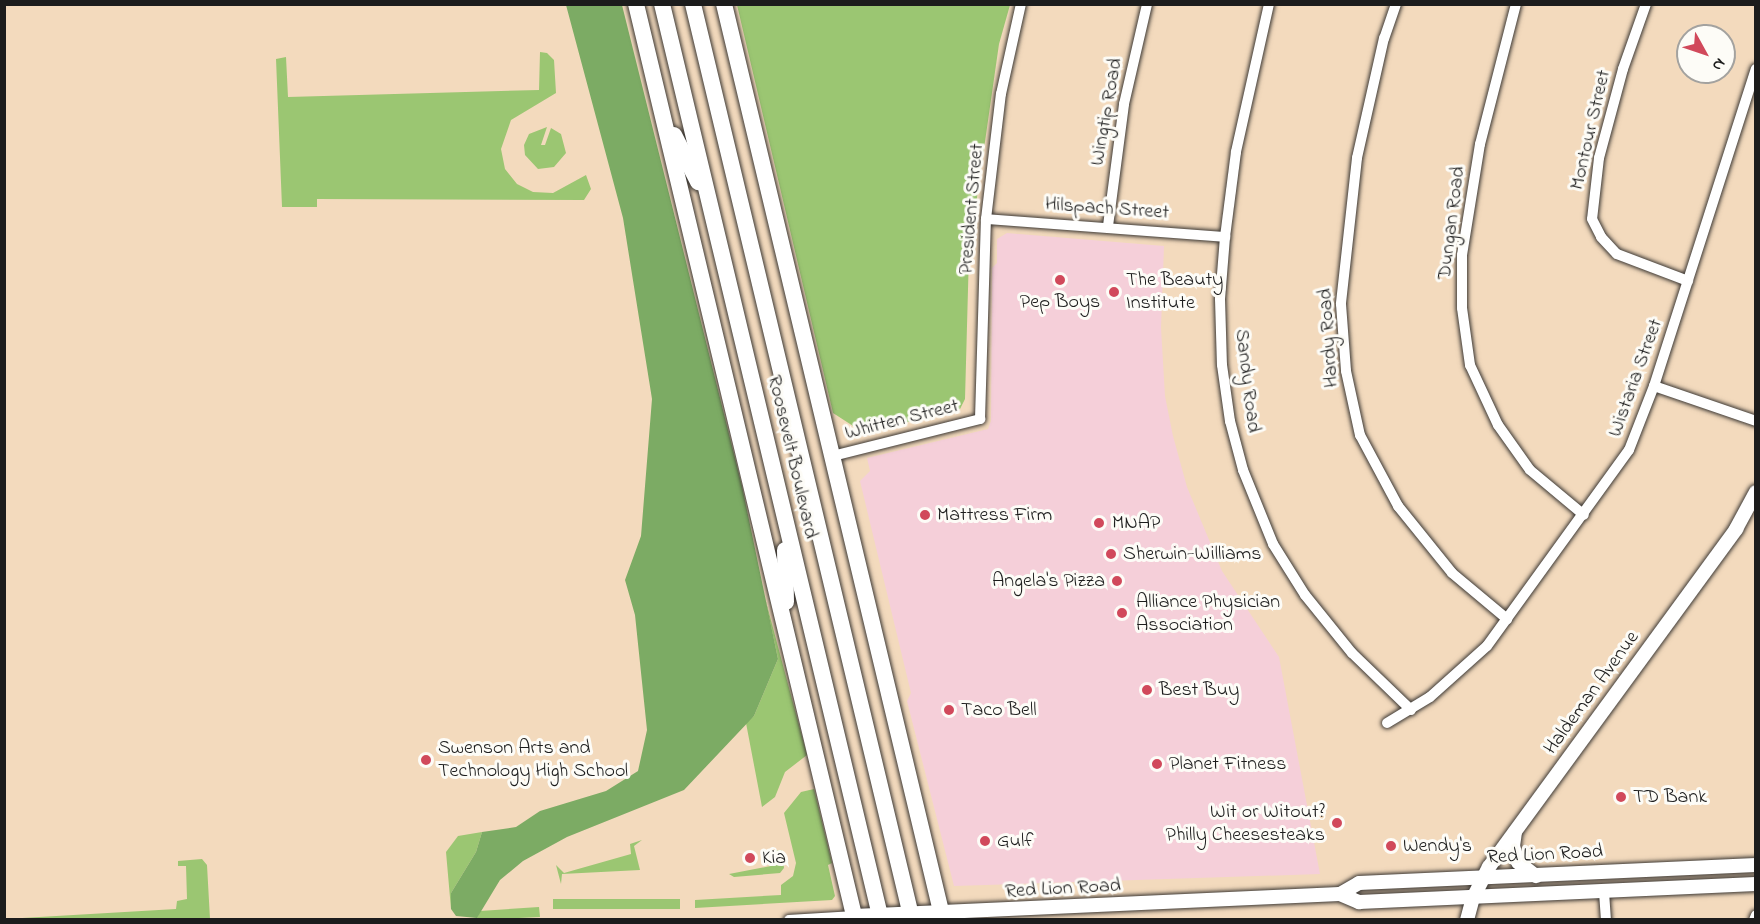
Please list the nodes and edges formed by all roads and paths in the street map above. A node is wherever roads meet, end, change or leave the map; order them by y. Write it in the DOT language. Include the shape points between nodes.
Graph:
graph roads {
  1 [pos="636,4"];
  2 [pos="662,4"];
  3 [pos="693,4"];
  4 [pos="724,4"];
  5 [pos="1021,4"];
  6 [pos="1147,4"];
  7 [pos="1269,4"];
  8 [pos="1396,4"];
  9 [pos="1516,4"];
  10 [pos="1646,4"];
  11 [pos="1755,69"];
  12 [pos="661,110"];
  13 [pos="710,205"];
  14 [pos="986,219"];
  15 [pos="1108,226"];
  16 [pos="1225,237"];
  17 [pos="1688,281"];
  18 [pos="1654,386"];
  19 [pos="980,419"];
  20 [pos="1755,421"];
  21 [pos="832,456"];
  22 [pos="1755,492"];
  23 [pos="1584,515"];
  24 [pos="785,519"];
  25 [pos="1507,620"];
  26 [pos="786,633"];
  27 [pos="1411,710"];
  28 [pos="1388,723"];
  29 [pos="1515,830"];
  30 [pos="1755,865"];
  31 [pos="1536,876"];
  32 [pos="1482,878"];
  33 [pos="1755,884"];
  34 [pos="1604,892"];
  35 [pos="1340,894"];
  36 [pos="1473,898"];
  37 [pos="1755,915"];
  38 [pos="911,917"];
  39 [pos="943,917"];
  40 [pos="854,918"];
  41 [pos="880,918"];
  42 [pos="789,920"];
  43 [pos="1467,920"];
  44 [pos="1606,920"];
  45 [pos="1754,920"];
  1 -- 12 [label="highway"];
  2 -- 13 [label="highway, Roosevelt Boulevard"];
  3 -- 38 [label="highway, Roosevelt Boulevard"];
  4 -- 21 [label="highway, Roosevelt Boulevard"];
  5 -- 14 [label="street, President Street" via="1001,94"];
  6 -- 15 [label="street, Wingtip Road" via="1124,104"];
  7 -- 16 [label="street, Sandy Road" via="1236,152"];
  8 -- 25 [label="street, Hardy Road" via="1384,38 1357,158 1341,304 1346,370 1360,435 1398,506 1452,573"];
  9 -- 23 [label="street, Dungan Road" via="1480,144 1462,255 1462,308 1470,366 1498,425 1530,470"];
  10 -- 17 [label="street, Montour Street" via="1623,69 1599,158 1592,219 1601,237 1617,254"];
  11 -- 17 [label="street, Wistaria Street"];
  12 -- 13 [label="highway"];
  12 -- 26 [label="highway"];
  13 -- 24 [label="highway, Roosevelt Boulevard"];
  14 -- 15 [label="street, Hilspach Street"];
  14 -- 19 [label="street, President Street"];
  15 -- 16 [label="street, Hilspach Street"];
  16 -- 27 [label="street, Sandy Road" via="1220,299 1222,364 1230,421 1257,507 1273,544 1305,595 1352,653"];
  17 -- 18 [label="street, Wistaria Street"];
  18 -- 20 [label="street"];
  18 -- 23 [label="street, Wistaria Street" via="1629,450"];
  19 -- 21 [label="street, Whitten Street"];
  21 -- 39 [label="highway, Roosevelt Boulevard"];
  22 -- 29 [label="main road, Haldeman Avenue" via="1736,529"];
  23 -- 25 [label="street, Wistaria Street"];
  24 -- 26 [label="highway"];
  24 -- 41 [label="highway, Roosevelt Boulevard"];
  25 -- 27 [label="street, Wistaria Street" via="1468,666"];
  26 -- 40 [label="highway"];
  27 -- 28 [label="street, Wistaria Street"];
  29 -- 31 [label="main road" via="1513,846 1518,862"];
  29 -- 32 [label="main road, Haldeman Avenue"];
  30 -- 31 [label="main road, Red Lion Road"];
  31 -- 32 [label="main road, Red Lion Road"];
  32 -- 35 [label="main road, Red Lion Road" via="1359,883"];
  32 -- 36 [label="main road, Haldeman Avenue"];
  33 -- 34 [label="main road, Red Lion Road"];
  34 -- 36 [label="main road, Red Lion Road"];
  34 -- 44 [label="street"];
  35 -- 36 [label="main road, Red Lion Road" via="1359,902"];
  35 -- 39 [label="main road, Red Lion Road"];
  36 -- 43 [label="main road, Haldeman Avenue"];
  37 -- 45 [label="street"];
  38 -- 39 [label="main road, Red Lion Road"];
  38 -- 41 [label="main road, Red Lion Road"];
  40 -- 41 [label="main road, Red Lion Road"];
  40 -- 42 [label="street, Red Lion Road"];
}
